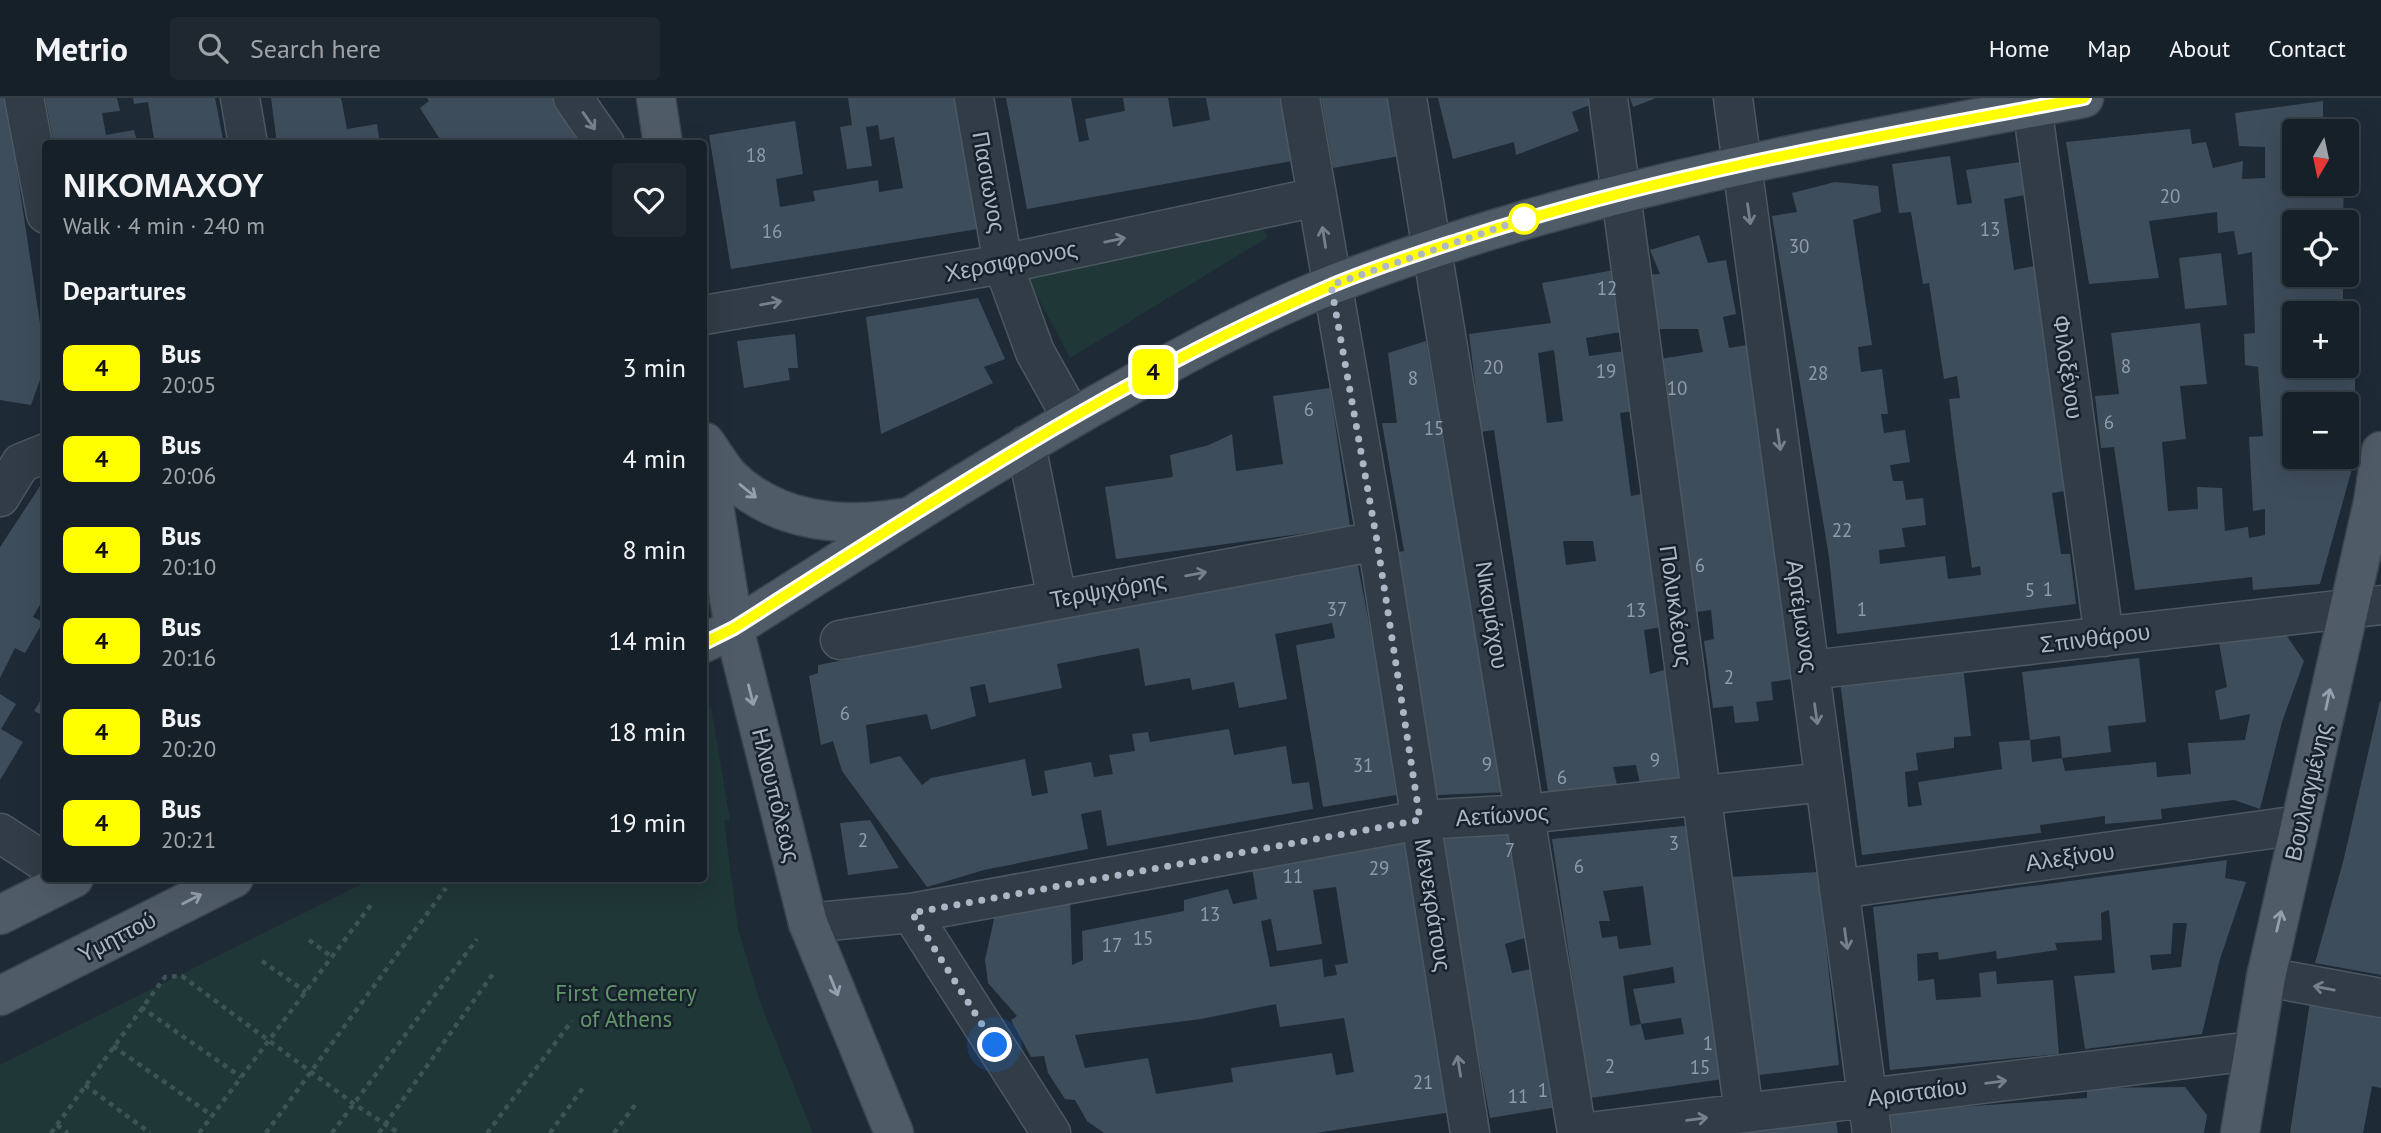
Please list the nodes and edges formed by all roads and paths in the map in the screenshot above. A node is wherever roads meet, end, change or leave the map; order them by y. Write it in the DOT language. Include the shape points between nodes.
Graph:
graph roads {
  1 [pos="24,98"];
  2 [pos="240,98"];
  3 [pos="573,98"];
  4 [pos="656,98"];
  5 [pos="974,98"];
  6 [pos="1300,98"];
  7 [pos="1407,98"];
  8 [pos="1608,98"];
  9 [pos="1733,98"];
  10 [pos="2084,98"];
  11 [pos="2032,103"];
  12 [pos="247,140"];
  13 [pos="602,140"];
  14 [pos="662,140"];
  15 [pos="1742,163"];
  16 [pos="1621,193"];
  17 [pos="42,194"];
  18 [pos="1317,197"];
  19 [pos="1432,249"];
  20 [pos="1003,264"];
  21 [pos="1331,285"];
  22 [pos="707,314"];
  23 [pos="1072,418"];
  24 [pos="1026,445"];
  25 [pos="707,446"];
  26 [pos="2381,452"];
  27 [pos="42,455"];
  28 [pos="707,483"];
  29 [pos="0,497"];
  30 [pos="910,517"];
  31 [pos="1377,541"];
  32 [pos="713,564"];
  33 [pos="1056,599"];
  34 [pos="2365,606"];
  35 [pos="719,636"];
  36 [pos="2104,637"];
  37 [pos="840,640"];
  38 [pos="1810,670"];
  39 [pos="1825,782"];
  40 [pos="1701,797"];
  41 [pos="1525,814"];
  42 [pos="1420,820"];
  43 [pos="2300,825"];
  44 [pos="0,833"];
  45 [pos="42,860"];
  46 [pos="56,882"];
  47 [pos="226,882"];
  48 [pos="446,888"];
  49 [pos="1839,889"];
  50 [pos="371,905"];
  51 [pos="912,913"];
  52 [pos="0,915"];
  53 [pos="808,923"];
  54 [pos="477,939"];
  55 [pos="309,940"];
  56 [pos="332,957"];
  57 [pos="262,961"];
  58 [pos="495,971"];
  59 [pos="2266,977"];
  60 [pos="306,992"];
  61 [pos="0,996"];
  62 [pos="2381,998"];
  63 [pos="141,1007"];
  64 [pos="572,1021"];
  65 [pos="268,1040"];
  66 [pos="113,1046"];
  67 [pos="2252,1051"];
  68 [pos="311,1072"];
  69 [pos="241,1077"];
  70 [pos="85,1085"];
  71 [pos="585,1085"];
  72 [pos="354,1104"];
  73 [pos="635,1105"];
  74 [pos="1744,1113"];
  75 [pos="1869,1115"];
  76 [pos="213,1116"];
  77 [pos="57,1125"];
  78 [pos="385,1125"];
  79 [pos="51,1133"];
  80 [pos="68,1133"];
  81 [pos="150,1133"];
  82 [pos="199,1133"];
  83 [pos="266,1133"];
  84 [pos="332,1133"];
  85 [pos="379,1133"];
  86 [pos="399,1133"];
  87 [pos="487,1133"];
  88 [pos="550,1133"];
  89 [pos="614,1133"];
  90 [pos="894,1133"];
  91 [pos="1051,1133"];
  92 [pos="1470,1133"];
  93 [pos="1579,1133"];
  94 [pos="2240,1133"];
  1 -- 17 [label="street"];
  2 -- 12 [label="street"];
  3 -- 13 [label="street, one-way"];
  4 -- 14 [label="main road"];
  5 -- 20 [label="street, Πασιωνος"];
  6 -- 18 [label="street, Μενεκράτους"];
  7 -- 19 [label="street, Νικομάχου"];
  8 -- 16 [label="street, Πολυκλέους"];
  9 -- 15 [label="street, Αρτέμωνος"];
  10 -- 11 [label="main road"];
  11 -- 15 [label="main road"];
  11 -- 36 [label="street, Φιλοξένου"];
  15 -- 16 [label="main road"];
  15 -- 38 [label="street, Αρτέμωνος, one-way"];
  16 -- 19 [label="main road"];
  16 -- 40 [label="street, Πολυκλέους"];
  20 -- 18 [label="street, Χερσιφρονος, one-way"];
  21 -- 18 [label="street, Μενεκράτους, one-way"];
  19 -- 21 [label="main road"];
  19 -- 41 [label="street, Νικομάχου"];
  22 -- 20 [label="street, Χερσιφρονος, one-way"];
  20 -- 23 [label="street, Πασιωνος" via="1035,352"];
  21 -- 23 [label="main road" via="1186,354"];
  21 -- 31 [label="street, Μενεκράτους"];
  23 -- 24 [label="main road"];
  24 -- 30 [label="main road"];
  24 -- 33 [label="street"];
  25 -- 30 [label="main road, one-way" via="730,476 762,502 790,513 856,524"];
  26 -- 34 [label="main road, Βουλιαγμένης"];
  27 -- 29 [label="street" via="21,463"];
  28 -- 32 [label="main road, Ηλιουπόλεως"];
  30 -- 35 [label="main road"];
  33 -- 31 [label="street, Τερψιχόρης, one-way"];
  31 -- 42 [label="street, Μενεκράτους"];
  32 -- 35 [label="main road, Ηλιουπόλεως"];
  33 -- 37 [label="street, Τερψιχόρης"];
  34 -- 36 [label="street, Σπινθάρου"];
  43 -- 34 [label="main road, Βουλιαγμένης, one-way"];
  35 -- 53 [label="main road, Ηλιουπόλεως, one-way"];
  36 -- 38 [label="street, Σπινθάρου"];
  38 -- 39 [label="street, Αρτέμωνος, one-way"];
  39 -- 40 [label="street, Αετίωνος"];
  39 -- 49 [label="street, Αρτέμωνος"];
  40 -- 41 [label="street, Αετίωνος"];
  40 -- 74 [label="street, Πολυκλέους"];
  41 -- 42 [label="street, Αετίωνος"];
  41 -- 93 [label="street, Νικομάχου"];
  42 -- 51 [label="street, Αετίωνος"];
  92 -- 42 [label="street, Μενεκράτους, one-way"];
  43 -- 49 [label="street, Αλεξίνου"];
  59 -- 43 [label="main road, Βουλιαγμένης, one-way"];
  44 -- 45 [label="street"];
  46 -- 52 [label="main road"];
  61 -- 47 [label="main road, Υμηττού, one-way"];
  48 -- 68 [label="path"];
  49 -- 75 [label="street, Αρτέμωνος, one-way"];
  50 -- 56 [label="path"];
  51 -- 53 [label="street, Αετίωνος"];
  51 -- 91 [label="street"];
  53 -- 90 [label="main road, Ηλιουπόλεως, one-way"];
  54 -- 72 [label="path"];
  55 -- 56 [label="path"];
  56 -- 60 [label="path"];
  57 -- 60 [label="path"];
  58 -- 78 [label="path"];
  62 -- 59 [label="street, one-way"];
  59 -- 67 [label="main road, Βουλιαγμένης"];
  60 -- 65 [label="path"];
  63 -- 65 [label="path" via="165,977 182,976"];
  63 -- 66 [label="path"];
  63 -- 69 [label="path"];
  64 -- 87 [label="path"];
  65 -- 68 [label="path"];
  65 -- 69 [label="path"];
  66 -- 70 [label="path"];
  66 -- 76 [label="path"];
  75 -- 67 [label="street, Αρισταίου, one-way"];
  67 -- 94 [label="main road, Βουλιαγμένης"];
  68 -- 72 [label="path"];
  68 -- 83 [label="path"];
  69 -- 76 [label="path"];
  70 -- 77 [label="path"];
  70 -- 81 [label="path"];
  71 -- 88 [label="path"];
  72 -- 78 [label="path"];
  72 -- 84 [label="path"];
  73 -- 89 [label="path"];
  74 -- 75 [label="street, Αρισταίου"];
  93 -- 74 [label="street, Αρισταίου, one-way"];
  76 -- 82 [label="path"];
  77 -- 79 [label="path"];
  77 -- 80 [label="path"];
  78 -- 85 [label="path"];
  78 -- 86 [label="path"];
}
